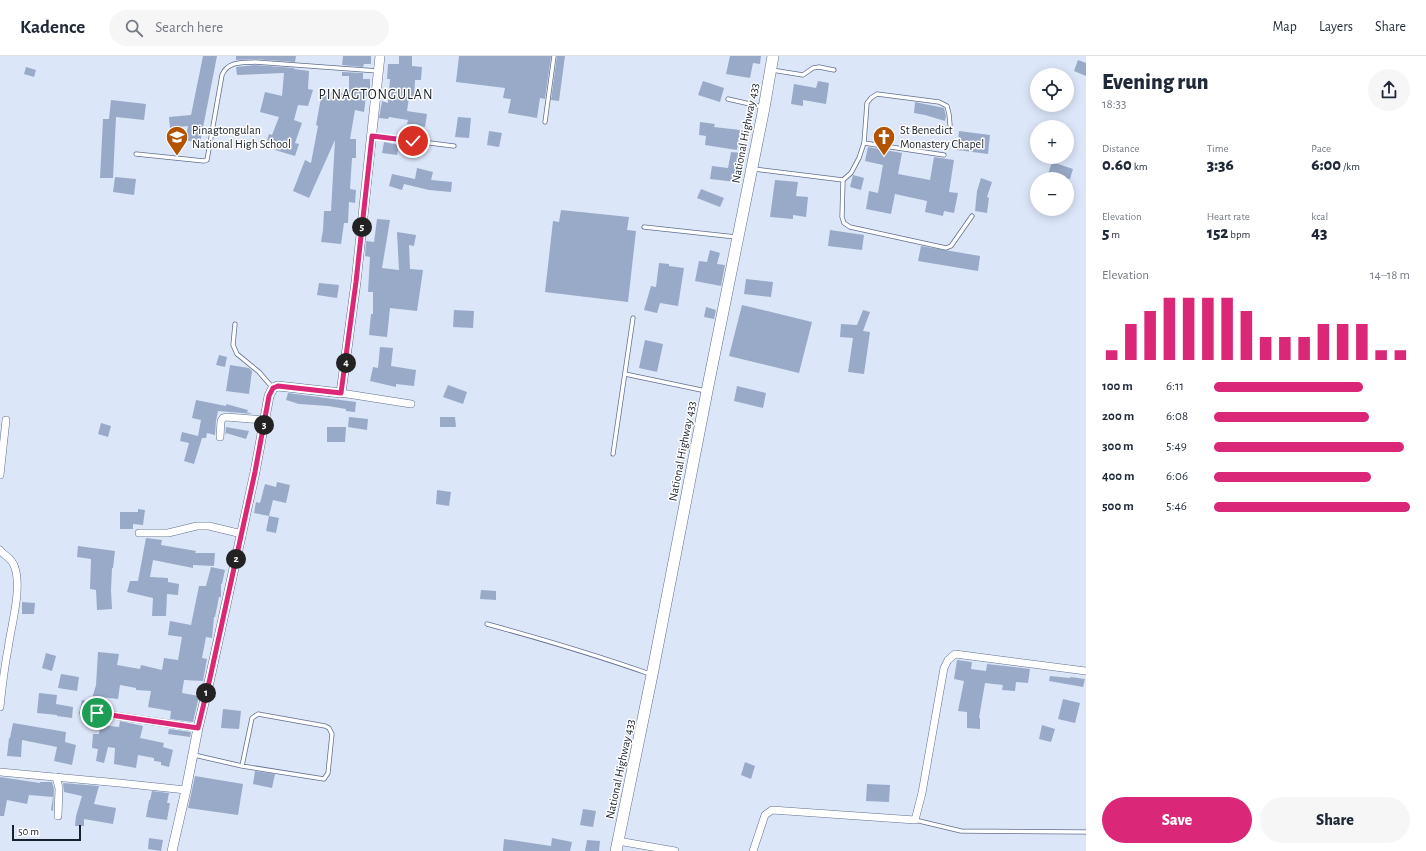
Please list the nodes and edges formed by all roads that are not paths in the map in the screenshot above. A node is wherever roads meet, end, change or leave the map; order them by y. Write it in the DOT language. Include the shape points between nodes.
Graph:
graph roads {
  1 [pos="380,56"];
  2 [pos="554,56"];
  3 [pos="773,56"];
  4 [pos="771,70"];
  5 [pos="834,70"];
  6 [pos="378,71"];
  7 [pos="728,99"];
  8 [pos="764,108"];
  9 [pos="545,122"];
  10 [pos="950,125"];
  11 [pos="372,136"];
  12 [pos="864,143"];
  13 [pos="454,146"];
  14 [pos="136,154"];
  15 [pos="944,155"];
  16 [pos="751,168"];
  17 [pos="843,180"];
  18 [pos="972,216"];
  19 [pos="644,227"];
  20 [pos="738,238"];
  21 [pos="633,318"];
  22 [pos="235,324"];
  23 [pos="625,374"];
  24 [pos="273,388"];
  25 [pos="707,391"];
  26 [pos="341,393"];
  27 [pos="411,404"];
  28 [pos="6,420"];
  29 [pos="264,420"];
  30 [pos="220,437"];
  31 [pos="613,454"];
  32 [pos="0,475"];
  33 [pos="139,533"];
  34 [pos="242,534"];
  35 [pos="0,550"];
  36 [pos="487,624"];
  37 [pos="1086,671"];
  38 [pos="652,675"];
  39 [pos="0,707"];
  40 [pos="97,713"];
  41 [pos="198,728"];
  42 [pos="193,754"];
  43 [pos="242,766"];
  44 [pos="0,772"];
  45 [pos="56,777"];
  46 [pos="186,790"];
  47 [pos="58,816"];
  48 [pos="915,820"];
  49 [pos="1086,832"];
  50 [pos="617,846"];
  51 [pos="172,851"];
  52 [pos="675,851"];
  53 [pos="753,851"];
  1 -- 6 [label="street"];
  2 -- 9 [label="lane"];
  3 -- 4 [label="main road, National Highway 433"];
  4 -- 5 [label="lane" via="803,75 819,67"];
  4 -- 8 [label="main road, National Highway 433"];
  6 -- 11 [label="street"];
  6 -- 14 [label="lane" via="255,62 230,65 222,75 208,160"];
  7 -- 8 [label="lane"];
  8 -- 16 [label="main road, National Highway 433"];
  10 -- 12 [label="lane" via="947,106 939,102 877,94 867,103"];
  11 -- 13 [label="lane"];
  11 -- 26 [label="street"];
  12 -- 15 [label="lane"];
  12 -- 17 [label="lane" via="851,173"];
  16 -- 17 [label="lane"];
  16 -- 20 [label="main road, National Highway 433"];
  17 -- 18 [label="lane" via="842,217 844,223 850,227 946,248 951,246"];
  19 -- 20 [label="lane"];
  20 -- 25 [label="main road, National Highway 433"];
  21 -- 23 [label="lane"];
  22 -- 24 [label="lane" via="233,345 237,354 259,372"];
  23 -- 25 [label="lane"];
  23 -- 31 [label="lane"];
  24 -- 26 [label="street" via="292,387"];
  24 -- 29 [label="street"];
  25 -- 38 [label="main road, National Highway 433"];
  26 -- 27 [label="street"];
  28 -- 32 [label="street"];
  29 -- 30 [label="street" via="223,418"];
  29 -- 34 [label="street"];
  33 -- 34 [label="street" via="168,533 197,526 209,526"];
  34 -- 41 [label="street"];
  35 -- 39 [label="street" via="13,562 18,588"];
  36 -- 38 [label="lane"];
  37 -- 48 [label="street" via="955,654 951,656 944,668"];
  38 -- 50 [label="main road, National Highway 433"];
  40 -- 41 [label="street"];
  41 -- 42 [label="street"];
  42 -- 43 [label="lane"];
  42 -- 46 [label="street"];
  43 -- 43 [label="lane" via="324,779 328,773 331,730 325,726 258,714 252,718"];
  44 -- 45 [label="street"];
  45 -- 46 [label="street"];
  45 -- 47 [label="street" via="59,788"];
  46 -- 51 [label="street"];
  48 -- 49 [label="lane" via="961,831"];
  48 -- 53 [label="street" via="772,810 765,815"];
  50 -- 52 [label="street"];
}
